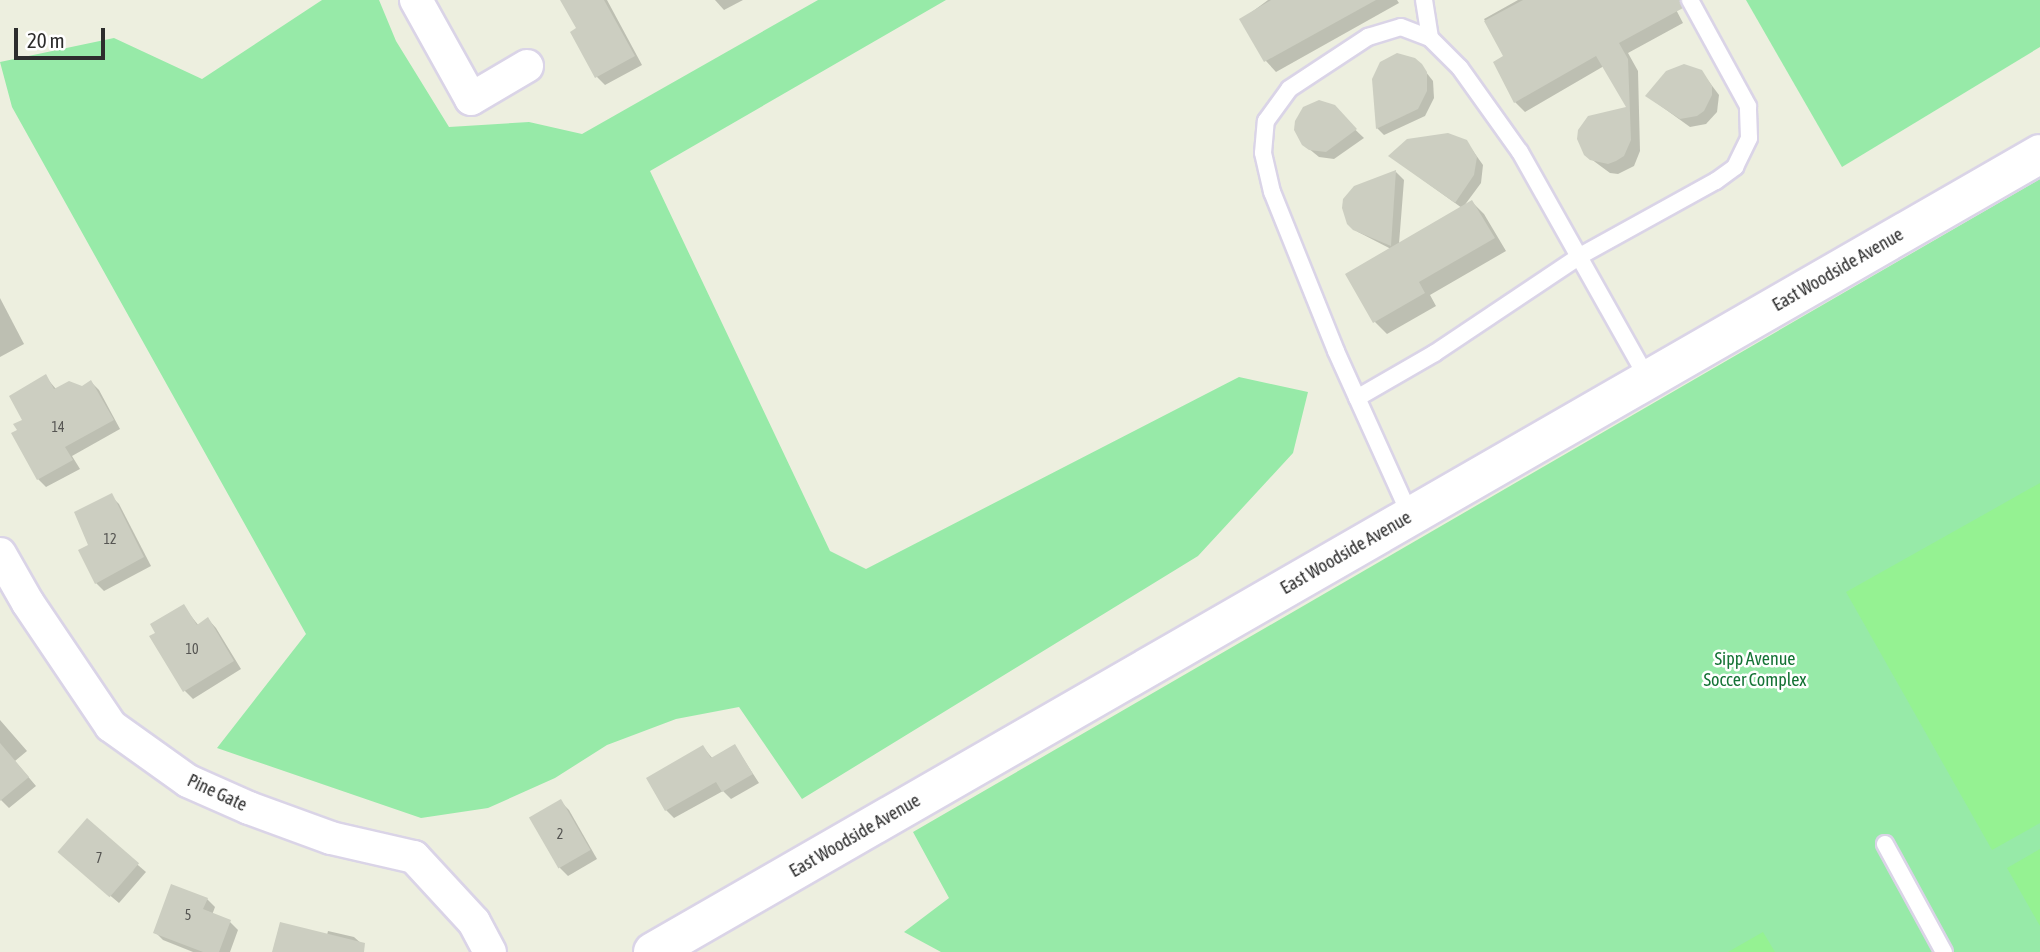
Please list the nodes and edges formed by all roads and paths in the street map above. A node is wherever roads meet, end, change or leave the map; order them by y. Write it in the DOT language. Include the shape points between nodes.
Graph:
graph roads {
  1 [pos="416,0"];
  2 [pos="1424,0"];
  3 [pos="1690,0"];
  4 [pos="1430,38"];
  5 [pos="527,66"];
  6 [pos="2040,154"];
  7 [pos="1580,256"];
  8 [pos="1648,379"];
  9 [pos="1357,398"];
  10 [pos="1410,516"];
  11 [pos="0,554"];
  12 [pos="1885,844"];
  13 [pos="490,952"];
  14 [pos="653,952"];
  15 [pos="1944,952"];
  1 -- 5 [label="street" via="471,99"];
  2 -- 4 [label="lane"];
  3 -- 7 [label="lane" via="1748,106 1749,138 1735,167 1716,181"];
  4 -- 7 [label="lane" via="1460,68 1520,152"];
  4 -- 9 [label="lane" via="1401,27 1368,37 1289,89 1266,121 1263,153 1272,192"];
  6 -- 8 [label="main road, East Woodside Avenue"];
  7 -- 8 [label="lane"];
  7 -- 9 [label="lane"];
  8 -- 10 [label="main road, East Woodside Avenue"];
  9 -- 10 [label="lane"];
  10 -- 14 [label="main road, East Woodside Avenue"];
  11 -- 13 [label="street, Pine Gate" via="111,726 188,781 249,808 331,838 414,857 474,922"];
  12 -- 15 [label="lane"];
}
